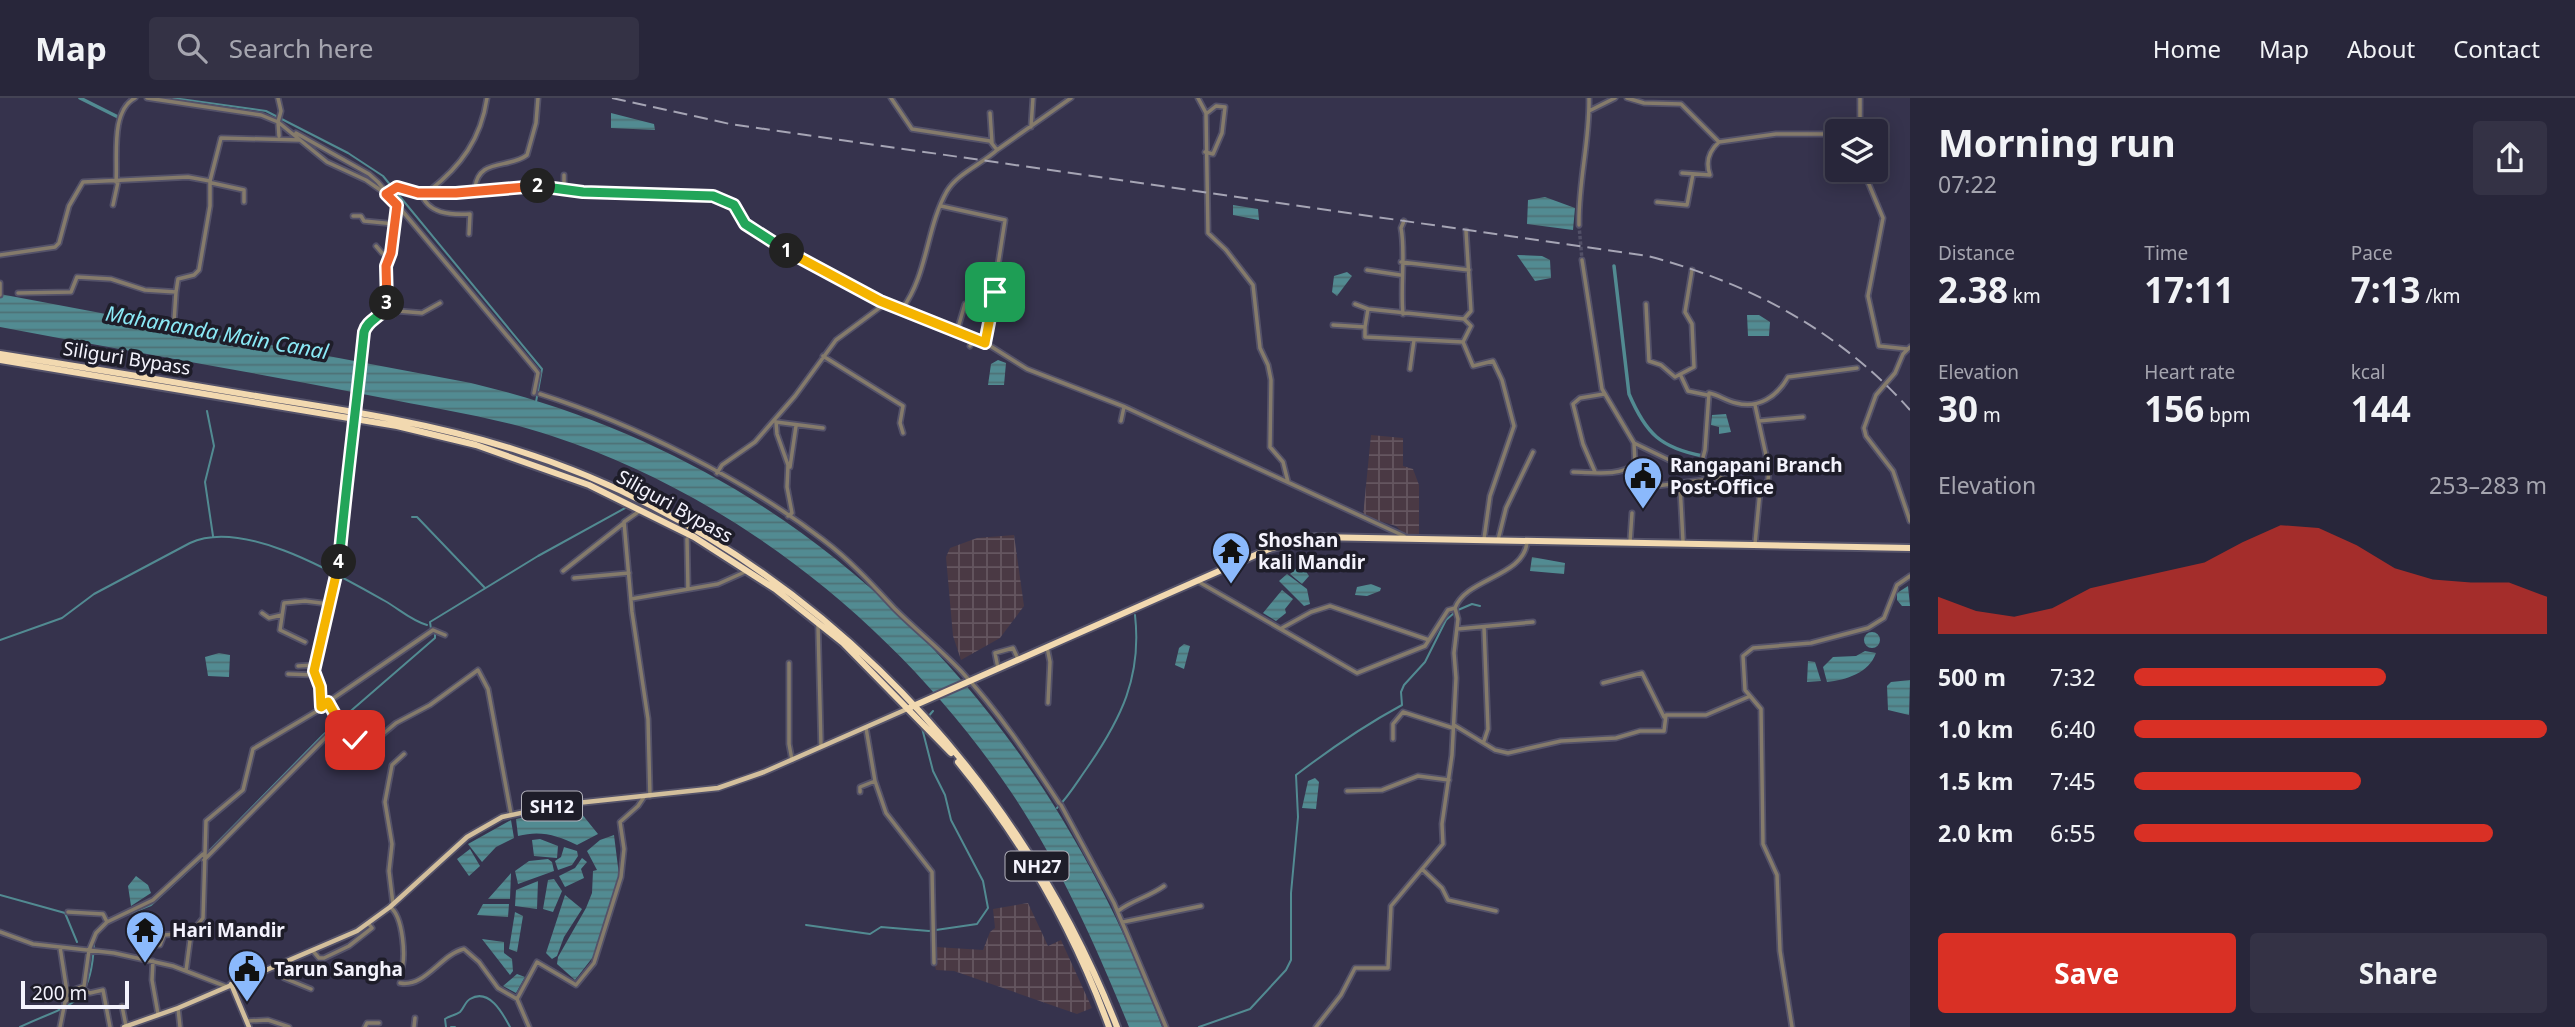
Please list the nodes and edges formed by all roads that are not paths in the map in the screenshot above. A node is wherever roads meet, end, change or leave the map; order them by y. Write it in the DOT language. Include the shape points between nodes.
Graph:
graph roads {
  1 [pos="126,98"];
  2 [pos="135,98"];
  3 [pos="147,98"];
  4 [pos="278,98"];
  5 [pos="487,98"];
  6 [pos="538,98"];
  7 [pos="891,98"];
  8 [pos="1033,98"];
  9 [pos="1071,98"];
  10 [pos="1198,98"];
  11 [pos="1589,98"];
  12 [pos="1615,98"];
  13 [pos="1627,98"];
  14 [pos="1860,98"];
  15 [pos="126,106"];
  16 [pos="1589,111"];
  17 [pos="990,113"];
  18 [pos="1206,114"];
  19 [pos="1860,119"];
  20 [pos="278,121"];
  21 [pos="1031,127"];
  22 [pos="294,132"];
  23 [pos="1825,134"];
  24 [pos="279,136"];
  25 [pos="302,141"];
  26 [pos="1720,142"];
  27 [pos="992,143"];
  28 [pos="997,150"];
  29 [pos="1205,152"];
  30 [pos="1682,173"];
  31 [pos="1693,174"];
  32 [pos="565,175"];
  33 [pos="117,182"];
  34 [pos="211,182"];
  35 [pos="1868,182"];
  36 [pos="474,189"];
  37 [pos="564,189"];
  38 [pos="421,192"];
  39 [pos="428,192"];
  40 [pos="387,194"];
  41 [pos="244,202"];
  42 [pos="1657,202"];
  43 [pos="113,205"];
  44 [pos="397,205"];
  45 [pos="941,206"];
  46 [pos="353,216"];
  47 [pos="1404,222"];
  48 [pos="395,223"];
  49 [pos="1579,225"];
  50 [pos="1466,231"];
  51 [pos="469,234"];
  52 [pos="376,246"];
  53 [pos="391,253"];
  54 [pos="0,255"];
  55 [pos="1582,260"];
  56 [pos="1401,262"];
  57 [pos="1367,270"];
  58 [pos="1469,270"];
  59 [pos="1692,270"];
  60 [pos="1400,275"];
  61 [pos="0,283"];
  62 [pos="176,292"];
  63 [pos="18,293"];
  64 [pos="0,294"];
  65 [pos="440,303"];
  66 [pos="886,303"];
  67 [pos="965,304"];
  68 [pos="1355,304"];
  69 [pos="1646,304"];
  70 [pos="902,309"];
  71 [pos="1368,309"];
  72 [pos="1403,314"];
  73 [pos="381,316"];
  74 [pos="1464,319"];
  75 [pos="174,322"];
  76 [pos="1333,325"];
  77 [pos="1365,327"];
  78 [pos="957,331"];
  79 [pos="974,338"];
  80 [pos="1414,340"];
  81 [pos="1463,342"];
  82 [pos="985,343"];
  83 [pos="970,346"];
  84 [pos="1908,348"];
  85 [pos="0,354"];
  86 [pos="822,356"];
  87 [pos="0,360"];
  88 [pos="1410,369"];
  89 [pos="1857,369"];
  90 [pos="1681,376"];
  91 [pos="534,393"];
  92 [pos="540,394"];
  93 [pos="1604,394"];
  94 [pos="1707,395"];
  95 [pos="1755,405"];
  96 [pos="1124,407"];
  97 [pos="356,416"];
  98 [pos="1803,416"];
  99 [pos="776,420"];
  100 [pos="1121,421"];
  101 [pos="1759,421"];
  102 [pos="796,426"];
  103 [pos="823,428"];
  104 [pos="903,433"];
  105 [pos="1634,443"];
  106 [pos="1533,452"];
  107 [pos="1573,472"];
  108 [pos="1595,472"];
  109 [pos="1699,472"];
  110 [pos="717,474"];
  111 [pos="787,478"];
  112 [pos="1720,478"];
  113 [pos="1288,482"];
  114 [pos="1680,485"];
  115 [pos="1641,488"];
  116 [pos="1760,491"];
  117 [pos="639,506"];
  118 [pos="1632,513"];
  119 [pos="788,516"];
  120 [pos="1910,521"];
  121 [pos="624,522"];
  122 [pos="1406,538"];
  123 [pos="687,539"];
  124 [pos="1483,539"];
  125 [pos="1498,540"];
  126 [pos="1527,540"];
  127 [pos="1683,541"];
  128 [pos="1630,542"];
  129 [pos="1755,544"];
  130 [pos="1910,546"];
  131 [pos="749,571"];
  132 [pos="563,572"];
  133 [pos="629,573"];
  134 [pos="1910,576"];
  135 [pos="574,578"];
  136 [pos="1197,581"];
  137 [pos="688,589"];
  138 [pos="631,599"];
  139 [pos="329,604"];
  140 [pos="1455,608"];
  141 [pos="262,612"];
  142 [pos="282,615"];
  143 [pos="1533,622"];
  144 [pos="818,623"];
  145 [pos="1484,627"];
  146 [pos="1282,628"];
  147 [pos="1457,629"];
  148 [pos="445,635"];
  149 [pos="1429,640"];
  150 [pos="305,642"];
  151 [pos="1047,647"];
  152 [pos="1018,659"];
  153 [pos="789,663"];
  154 [pos="314,665"];
  155 [pos="298,666"];
  156 [pos="998,668"];
  157 [pos="288,674"];
  158 [pos="316,675"];
  159 [pos="968,680"];
  160 [pos="1603,683"];
  161 [pos="1748,697"];
  162 [pos="328,702"];
  163 [pos="1048,703"];
  164 [pos="321,707"];
  165 [pos="911,707"];
  166 [pos="1665,718"];
  167 [pos="927,724"];
  168 [pos="341,725"];
  169 [pos="865,726"];
  170 [pos="1453,727"];
  171 [pos="1393,738"];
  172 [pos="1484,741"];
  173 [pos="821,746"];
  174 [pos="404,754"];
  175 [pos="792,760"];
  176 [pos="1449,779"];
  177 [pos="875,781"];
  178 [pos="1347,791"];
  179 [pos="860,792"];
  180 [pos="647,797"];
  181 [pos="511,814"];
  182 [pos="204,853"];
  183 [pos="204,860"];
  184 [pos="1422,869"];
  185 [pos="1164,886"];
  186 [pos="1201,905"];
  187 [pos="391,906"];
  188 [pos="1118,911"];
  189 [pos="1496,911"];
  190 [pos="68,912"];
  191 [pos="107,922"];
  192 [pos="1123,922"];
  193 [pos="368,923"];
  194 [pos="0,932"];
  195 [pos="191,933"];
  196 [pos="60,946"];
  197 [pos="92,951"];
  198 [pos="313,951"];
  199 [pos="144,959"];
  200 [pos="153,961"];
  201 [pos="934,963"];
  202 [pos="275,967"];
  203 [pos="186,971"];
  204 [pos="389,976"];
  205 [pos="400,983"];
  206 [pos="231,984"];
  207 [pos="225,986"];
  208 [pos="311,989"];
  209 [pos="84,990"];
  210 [pos="67,992"];
  211 [pos="517,999"];
  212 [pos="64,1006"];
  213 [pos="122,1006"];
  214 [pos="177,1008"];
  215 [pos="158,1014"];
  216 [pos="415,1018"];
  217 [pos="247,1021"];
  218 [pos="379,1023"];
  219 [pos="125,1026"];
  220 [pos="60,1027"];
  221 [pos="110,1027"];
  222 [pos="180,1027"];
  223 [pos="249,1027"];
  224 [pos="289,1027"];
  225 [pos="365,1027"];
  226 [pos="414,1027"];
  227 [pos="528,1027"];
  228 [pos="1109,1027"];
  229 [pos="1116,1027"];
  230 [pos="1166,1027"];
  231 [pos="1316,1027"];
  232 [pos="1791,1027"];
  1 -- 15 [label="street"];
  2 -- 15 [label="street"];
  3 -- 20 [label="street"];
  4 -- 20 [label="street"];
  5 -- 39 [label="street" via="470,149 450,175"];
  6 -- 36 [label="street" via="527,155 510,165 497,163 485,169"];
  7 -- 27 [label="street" via="912,129"];
  8 -- 21 [label="street"];
  9 -- 21 [label="street"];
  10 -- 18 [label="street"];
  11 -- 16 [label="street"];
  12 -- 16 [label="street"];
  13 -- 26 [label="street" via="1681,104"];
  14 -- 19 [label="street"];
  15 -- 33 [label="street" via="118,122"];
  16 -- 49 [label="street" via="1578,191"];
  17 -- 27 [label="street"];
  18 -- 29 [label="street"];
  18 -- 29 [label="street" via="1216,106 1225,107 1219,146 1213,155"];
  20 -- 22 [label="street"];
  20 -- 24 [label="street"];
  21 -- 28 [label="street"];
  22 -- 25 [label="street"];
  22 -- 40 [label="street" via="369,174"];
  23 -- 26 [label="street" via="1776,134"];
  25 -- 34 [label="street" via="221,138"];
  25 -- 40 [label="street" via="327,162"];
  26 -- 31 [label="street" via="1709,154 1710,175"];
  27 -- 28 [label="street"];
  28 -- 45 [label="street" via="963,174"];
  29 -- 113 [label="street" via="1208,233 1253,285 1260,348 1271,380 1270,447 1283,462"];
  30 -- 31 [label="street"];
  31 -- 42 [label="street" via="1687,205"];
  32 -- 37 [label="street"];
  33 -- 34 [label="street" via="188,177"];
  33 -- 43 [label="street"];
  33 -- 54 [label="street" via="79,184 59,243 52,250"];
  34 -- 41 [label="street" via="244,190"];
  34 -- 62 [label="street" via="199,270 179,278"];
  35 -- 84 [label="street" via="1883,218 1868,296 1874,331 1879,346"];
  36 -- 37 [label="street"];
  36 -- 39 [label="street"];
  37 -- 66 [label="street" via="696,193 722,198 734,205 745,224 758,234"];
  38 -- 39 [label="street"];
  38 -- 40 [label="street" via="396,187"];
  38 -- 51 [label="street" via="424,201 437,211 470,214"];
  40 -- 44 [label="street"];
  44 -- 48 [label="street"];
  44 -- 91 [label="street" via="538,373"];
  45 -- 70 [label="street" via="922,269"];
  45 -- 82 [label="street" via="1005,220"];
  46 -- 48 [label="street"];
  47 -- 56 [label="street"];
  48 -- 53 [label="street"];
  50 -- 58 [label="street"];
  52 -- 53 [label="street" via="382,253"];
  53 -- 73 [label="street" via="386,266 387,303"];
  55 -- 93 [label="street"];
  56 -- 58 [label="street"];
  56 -- 60 [label="street"];
  57 -- 60 [label="street"];
  58 -- 74 [label="street" via="1471,311"];
  59 -- 90 [label="street" via="1685,312 1692,324 1694,367"];
  60 -- 72 [label="street"];
  61 -- 64 [label="street"];
  62 -- 63 [label="street" via="77,277 71,292"];
  62 -- 75 [label="street"];
  65 -- 73 [label="street" via="422,313 397,311"];
  66 -- 70 [label="street"];
  66 -- 86 [label="street"];
  67 -- 78 [label="street"];
  68 -- 71 [label="street"];
  69 -- 90 [label="street" via="1649,362"];
  70 -- 78 [label="street"];
  71 -- 72 [label="street"];
  71 -- 77 [label="street"];
  72 -- 74 [label="street"];
  73 -- 97 [label="street" via="365,327"];
  74 -- 81 [label="street" via="1471,326"];
  76 -- 77 [label="street"];
  77 -- 80 [label="street" via="1365,337"];
  78 -- 79 [label="street"];
  79 -- 82 [label="street"];
  79 -- 83 [label="street"];
  80 -- 81 [label="street"];
  80 -- 88 [label="street"];
  81 -- 124 [label="street" via="1473,366 1493,361 1514,421 1490,496"];
  82 -- 96 [label="street" via="1027,369"];
  84 -- 120 [label="street" via="1876,395 1864,428 1893,471"];
  85 -- 97 [label="highway, Siliguri Bypass / NH27"];
  86 -- 99 [label="street"];
  86 -- 104 [label="street" via="903,405"];
  87 -- 97 [label="highway, NH27"];
  89 -- 95 [label="street" via="1788,377 1780,391"];
  90 -- 94 [label="street" via="1688,391"];
  92 -- 110 [label="street" via="632,430"];
  93 -- 105 [label="street"];
  93 -- 108 [label="street" via="1580,398 1573,404"];
  94 -- 95 [label="street"];
  94 -- 109 [label="street" via="1705,450"];
  95 -- 101 [label="street"];
  96 -- 100 [label="street"];
  96 -- 113 [label="street"];
  97 -- 117 [label="highway, Siliguri Bypass / NH27" via="432,427 515,450"];
  97 -- 139 [label="street" via="337,576"];
  98 -- 101 [label="street"];
  99 -- 102 [label="street"];
  99 -- 110 [label="street"];
  99 -- 111 [label="street"];
  101 -- 116 [label="street" via="1769,469"];
  102 -- 103 [label="street"];
  102 -- 111 [label="street"];
  105 -- 108 [label="street" via="1632,467"];
  105 -- 109 [label="street"];
  106 -- 125 [label="street" via="1506,508"];
  107 -- 108 [label="street"];
  109 -- 112 [label="street"];
  110 -- 119 [label="street"];
  111 -- 119 [label="street" via="793,505"];
  112 -- 114 [label="street"];
  112 -- 116 [label="street"];
  113 -- 122 [label="street"];
  114 -- 115 [label="street"];
  114 -- 127 [label="street"];
  116 -- 129 [label="street"];
  117 -- 121 [label="street"];
  117 -- 131 [label="highway, NH27"];
  117 -- 165 [label="highway, Siliguri Bypass / NH27" via="706,539 779,586 861,652"];
  118 -- 128 [label="street"];
  119 -- 159 [label="street" via="853,564"];
  121 -- 132 [label="street"];
  121 -- 133 [label="street"];
  122 -- 124 [label="highway"];
  122 -- 136 [label="highway" via="1327,535 1304,539"];
  123 -- 137 [label="street"];
  124 -- 125 [label="highway"];
  125 -- 126 [label="highway"];
  126 -- 128 [label="highway"];
  126 -- 140 [label="street" via="1516,563 1479,585"];
  127 -- 128 [label="highway"];
  127 -- 129 [label="highway"];
  129 -- 130 [label="highway"];
  131 -- 137 [label="street" via="718,584"];
  131 -- 144 [label="highway, NH27"];
  133 -- 135 [label="street"];
  133 -- 138 [label="street"];
  134 -- 161 [label="street" via="1897,585 1884,618 1859,632 1748,650 1742,670"];
  136 -- 146 [label="street"];
  136 -- 151 [label="highway"];
  137 -- 138 [label="street"];
  138 -- 180 [label="street" via="648,711"];
  139 -- 142 [label="street" via="286,602"];
  139 -- 154 [label="street"];
  140 -- 147 [label="street"];
  140 -- 149 [label="street" via="1448,610"];
  141 -- 142 [label="street" via="269,618"];
  142 -- 150 [label="street" via="282,633"];
  143 -- 145 [label="street"];
  144 -- 165 [label="highway, NH27"];
  144 -- 173 [label="street"];
  145 -- 147 [label="street"];
  145 -- 172 [label="street" via="1488,729"];
  146 -- 149 [label="street" via="1330,606"];
  146 -- 149 [label="street" via="1357,673 1425,646"];
  147 -- 170 [label="street"];
  148 -- 162 [label="street" via="432,631"];
  151 -- 152 [label="highway"];
  151 -- 163 [label="street"];
  152 -- 156 [label="highway"];
  152 -- 156 [label="street" via="1013,648 995,653"];
  153 -- 175 [label="street"];
  154 -- 155 [label="street"];
  154 -- 158 [label="street"];
  156 -- 159 [label="highway"];
  157 -- 158 [label="street"];
  158 -- 164 [label="street"];
  159 -- 165 [label="highway"];
  159 -- 188 [label="street" via="1018,740 1060,804"];
  160 -- 166 [label="street" via="1642,673"];
  161 -- 166 [label="street" via="1706,715"];
  161 -- 232 [label="street" via="1761,709 1763,844 1777,875 1780,951"];
  162 -- 164 [label="street"];
  162 -- 168 [label="street"];
  164 -- 182 [label="street" via="253,749 243,790 206,821"];
  165 -- 167 [label="highway, NH27"];
  165 -- 169 [label="main road, SH12"];
  166 -- 172 [label="street" via="1664,731 1543,744 1516,753 1500,751"];
  167 -- 228 [label="highway, NH27" via="1016,841 1080,956"];
  167 -- 229 [label="highway, NH27" via="975,775 1037,866 1073,930"];
  168 -- 181 [label="street" via="356,743 377,739 478,670 488,689"];
  168 -- 183 [label="street"];
  169 -- 173 [label="main road, SH12"];
  169 -- 177 [label="street"];
  170 -- 171 [label="street" via="1403,712 1393,724"];
  170 -- 172 [label="street"];
  170 -- 176 [label="street"];
  173 -- 175 [label="main road, SH12"];
  174 -- 187 [label="street" via="392,765 385,802 392,844 388,871"];
  175 -- 180 [label="main road, SH12" via="718,788"];
  176 -- 178 [label="street" via="1418,776 1386,789"];
  176 -- 184 [label="street" via="1443,844"];
  177 -- 179 [label="street" via="860,787"];
  177 -- 201 [label="street" via="886,813 932,872"];
  180 -- 181 [label="main road, SH12"];
  180 -- 211 [label="street" via="620,822 624,860 594,963 576,985 537,962"];
  181 -- 187 [label="main road, SH12" via="467,837"];
  182 -- 183 [label="street"];
  182 -- 191 [label="street" via="153,900"];
  183 -- 195 [label="street" via="203,918"];
  184 -- 189 [label="street" via="1443,888 1448,900"];
  184 -- 231 [label="street" via="1391,906 1388,968 1355,968"];
  185 -- 188 [label="street"];
  186 -- 192 [label="street"];
  187 -- 193 [label="main road, SH12"];
  187 -- 204 [label="street" via="398,916 403,966 400,974"];
  188 -- 192 [label="street"];
  190 -- 191 [label="street" via="103,914"];
  191 -- 197 [label="street" via="96,933"];
  192 -- 230 [label="street"];
  193 -- 198 [label="main road, SH12"];
  193 -- 198 [label="street" via="372,928 349,946 324,958"];
  194 -- 196 [label="street" via="33,944"];
  195 -- 199 [label="street" via="164,935 160,945 146,945"];
  195 -- 203 [label="street"];
  196 -- 197 [label="street"];
  196 -- 210 [label="street"];
  197 -- 199 [label="street"];
  197 -- 209 [label="street"];
  198 -- 202 [label="main road, SH12"];
  199 -- 200 [label="street"];
  200 -- 203 [label="street"];
  200 -- 215 [label="street"];
  202 -- 206 [label="main road, SH12"];
  202 -- 208 [label="street" via="284,978"];
  203 -- 207 [label="street"];
  205 -- 211 [label="street" via="410,983 464,949 498,988"];
  206 -- 207 [label="main road, SH12"];
  206 -- 217 [label="main road"];
  207 -- 214 [label="main road, SH12"];
  209 -- 210 [label="street"];
  209 -- 212 [label="street"];
  209 -- 221 [label="street" via="103,990"];
  210 -- 212 [label="street"];
  211 -- 227 [label="street"];
  212 -- 220 [label="street"];
  213 -- 219 [label="street"];
  214 -- 215 [label="main road, SH12"];
  214 -- 222 [label="street"];
  215 -- 219 [label="main road, SH12"];
  216 -- 226 [label="street"];
  217 -- 223 [label="main road"];
  217 -- 224 [label="street" via="268,1020"];
  218 -- 225 [label="street"];
}
